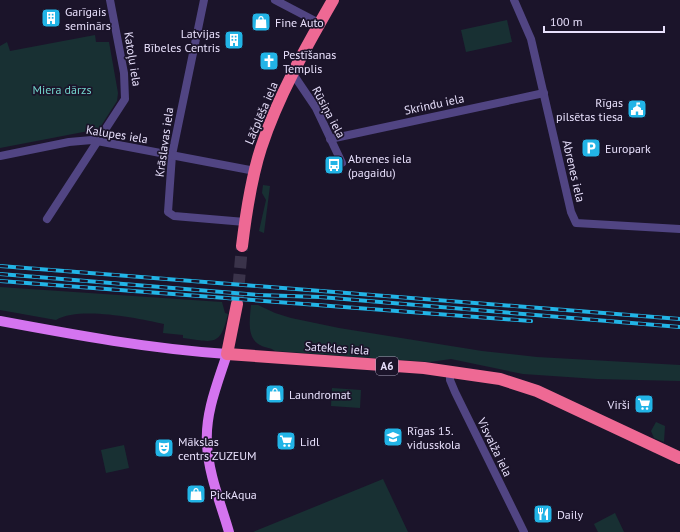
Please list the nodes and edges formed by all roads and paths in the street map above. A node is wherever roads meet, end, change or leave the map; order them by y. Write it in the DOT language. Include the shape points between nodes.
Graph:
graph roads {
  1 [pos="110,0"];
  2 [pos="204,0"];
  3 [pos="275,0"];
  4 [pos="333,0"];
  5 [pos="514,0"];
  6 [pos="320,23"];
  7 [pos="293,74"];
  8 [pos="544,93"];
  9 [pos="330,139"];
  10 [pos="99,142"];
  11 [pos="172,155"];
  12 [pos="0,156"];
  13 [pos="342,163"];
  14 [pos="255,171"];
  15 [pos="47,219"];
  16 [pos="245,222"];
  17 [pos="680,230"];
  18 [pos="242,246"];
  19 [pos="237,304"];
  20 [pos="0,321"];
  21 [pos="227,354"];
  22 [pos="450,371"];
  23 [pos="680,458"];
  24 [pos="228,532"];
  25 [pos="524,532"];
  1 -- 10 [label="street, Katoļu iela" via="126,94 123,104"];
  2 -- 11 [label="street, Krāslavas iela"];
  3 -- 6 [label="street"];
  4 -- 6 [label="highway, Lāčplēša iela"];
  5 -- 8 [label="street, Abrenes iela" via="530,39"];
  6 -- 7 [label="highway, Lāčplēša iela"];
  7 -- 9 [label="street, Rūsiņa iela" via="316,108"];
  7 -- 14 [label="highway, Lāčplēša iela" via="268,129"];
  8 -- 9 [label="street, Skrindu iela"];
  8 -- 17 [label="street, Abrenes iela" via="571,212 576,223"];
  9 -- 13 [label="street, Rūsiņa iela"];
  10 -- 11 [label="street, Kalupes iela"];
  10 -- 12 [label="street, Kalupes iela" via="84,139"];
  10 -- 15 [label="street, Katoļu iela"];
  11 -- 14 [label="street, Kalupes iela"];
  11 -- 16 [label="street, Krāslavas iela" via="168,212 170,214"];
  14 -- 16 [label="highway, Lāčplēša iela"];
  16 -- 18 [label="highway, Lāčplēša iela"];
  19 -- 21 [label="highway"];
  20 -- 21 [label="main road, Satekles iela" via="74,336"];
  21 -- 22 [label="highway, Satekles iela / A6"];
  21 -- 24 [label="main road" via="209,415 206,444"];
  22 -- 23 [label="highway, Satekles iela / A6" via="484,375 516,383"];
  22 -- 25 [label="street, Visvalža iela" via="450,380 455,392"];
}
